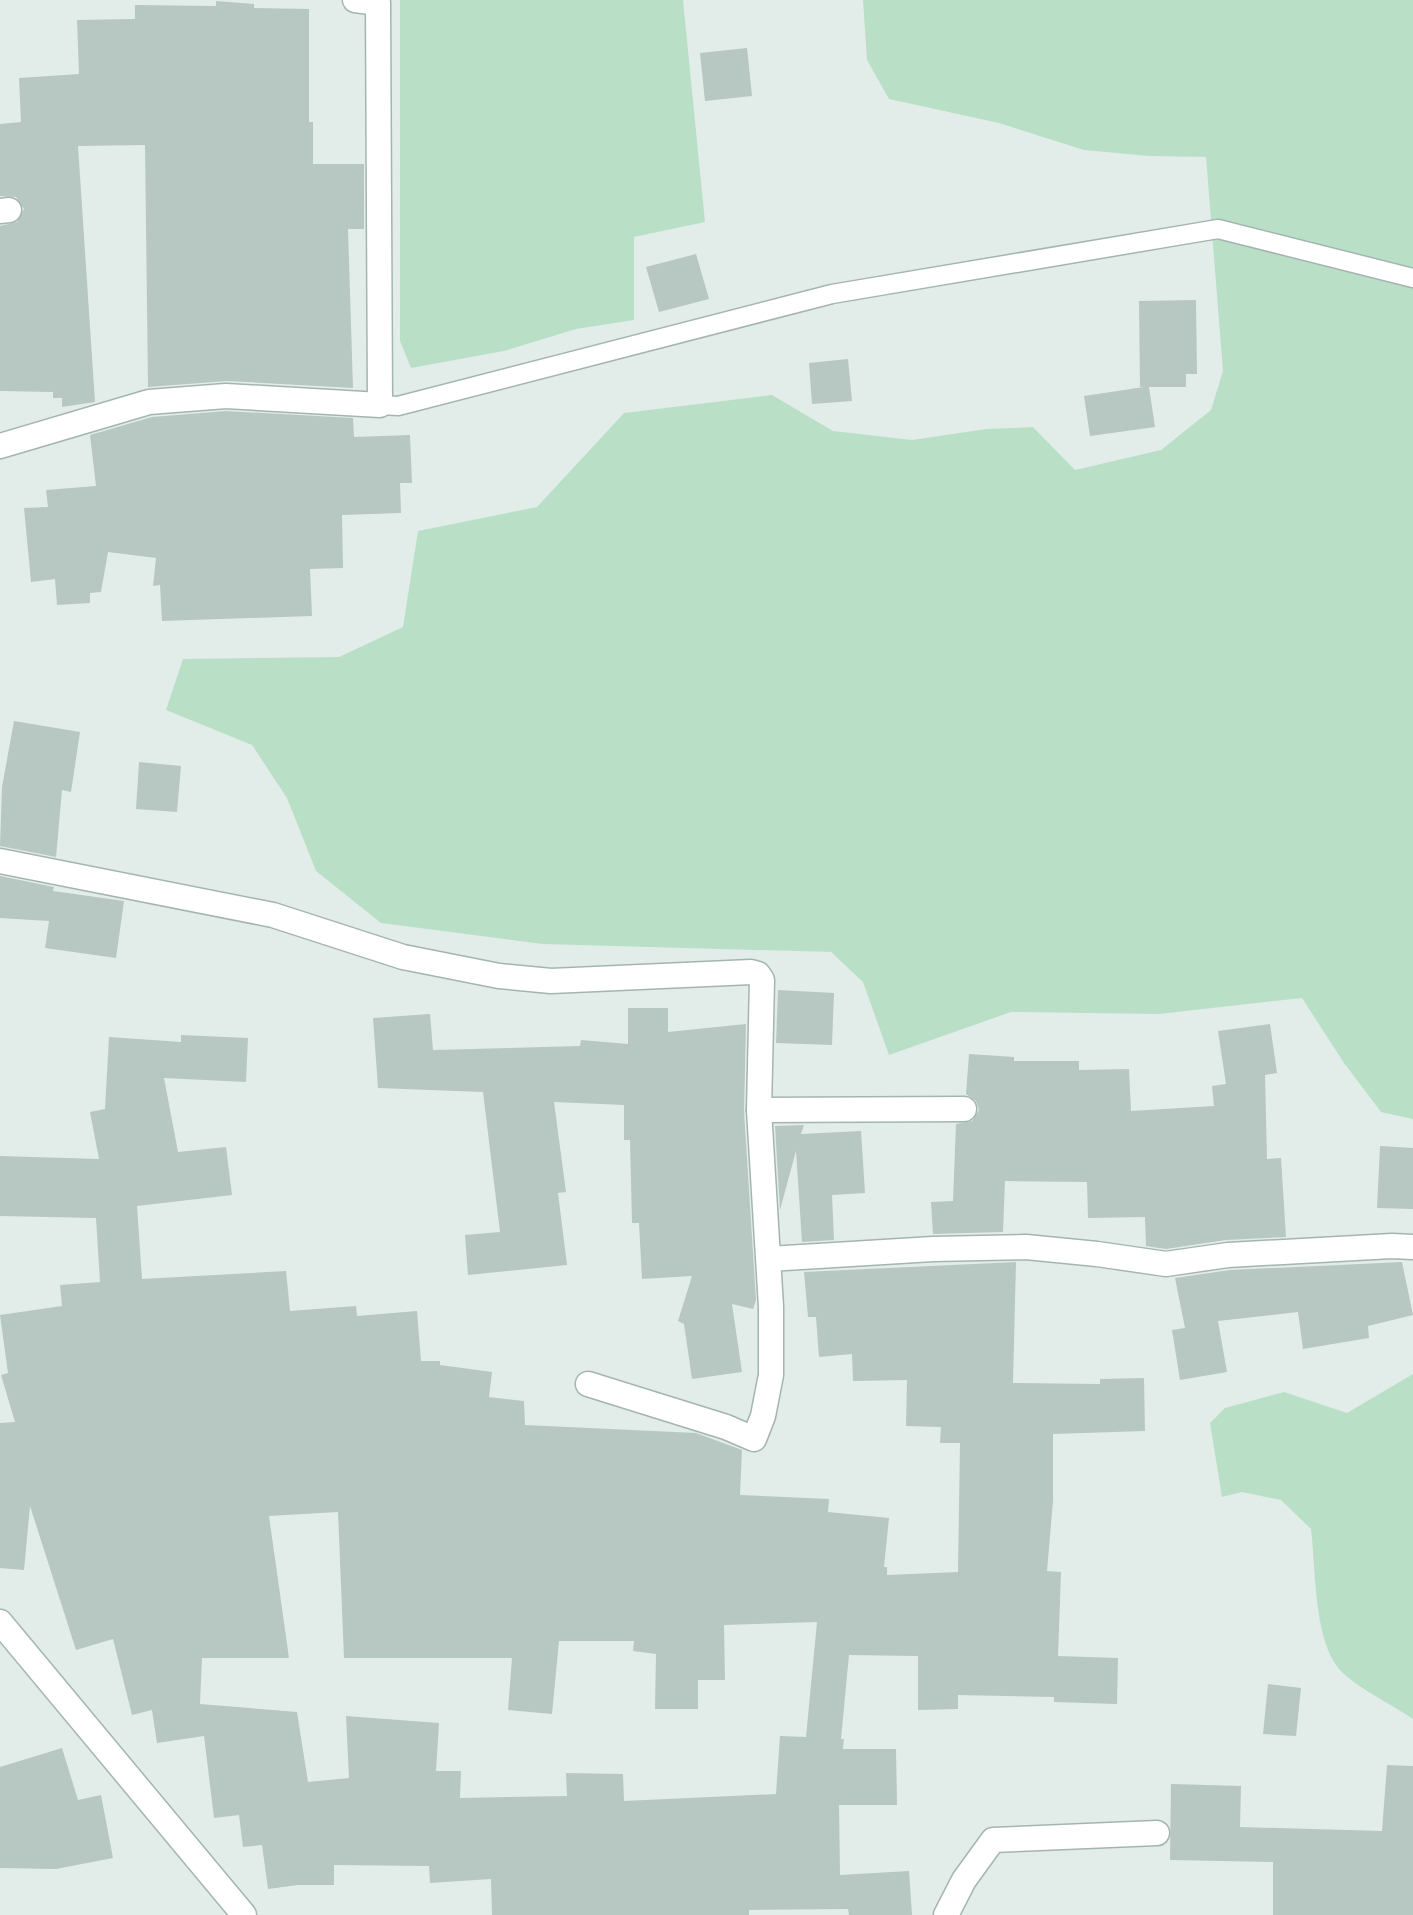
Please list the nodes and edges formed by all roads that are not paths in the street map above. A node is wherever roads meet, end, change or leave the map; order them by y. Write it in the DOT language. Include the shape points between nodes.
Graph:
graph roads {
  1 [pos="355,0"];
  2 [pos="1413,278"];
  3 [pos="380,405"];
  4 [pos="0,446"];
  5 [pos="0,861"];
  6 [pos="964,1109"];
  7 [pos="759,1110"];
  8 [pos="1413,1247"];
  9 [pos="769,1259"];
  10 [pos="588,1384"];
  11 [pos="0,1622"];
  12 [pos="1157,1833"];
  13 [pos="244,1915"];
  14 [pos="946,1915"];
  1 -- 3 [label="street" via="378,3"];
  2 -- 3 [label="lane" via="1218,229 832,294 398,406"];
  3 -- 4 [label="street" via="226,396 149,402"];
  5 -- 7 [label="street" via="273,915 403,957 499,976 551,981 758,974"];
  6 -- 7 [label="street"];
  7 -- 9 [label="street"];
  8 -- 9 [label="street" via="1228,1255 1166,1264 1026,1247"];
  9 -- 10 [label="street" via="771,1375 754,1439"];
  11 -- 13 [label="street"];
  12 -- 14 [label="street" via="993,1840"];
}
